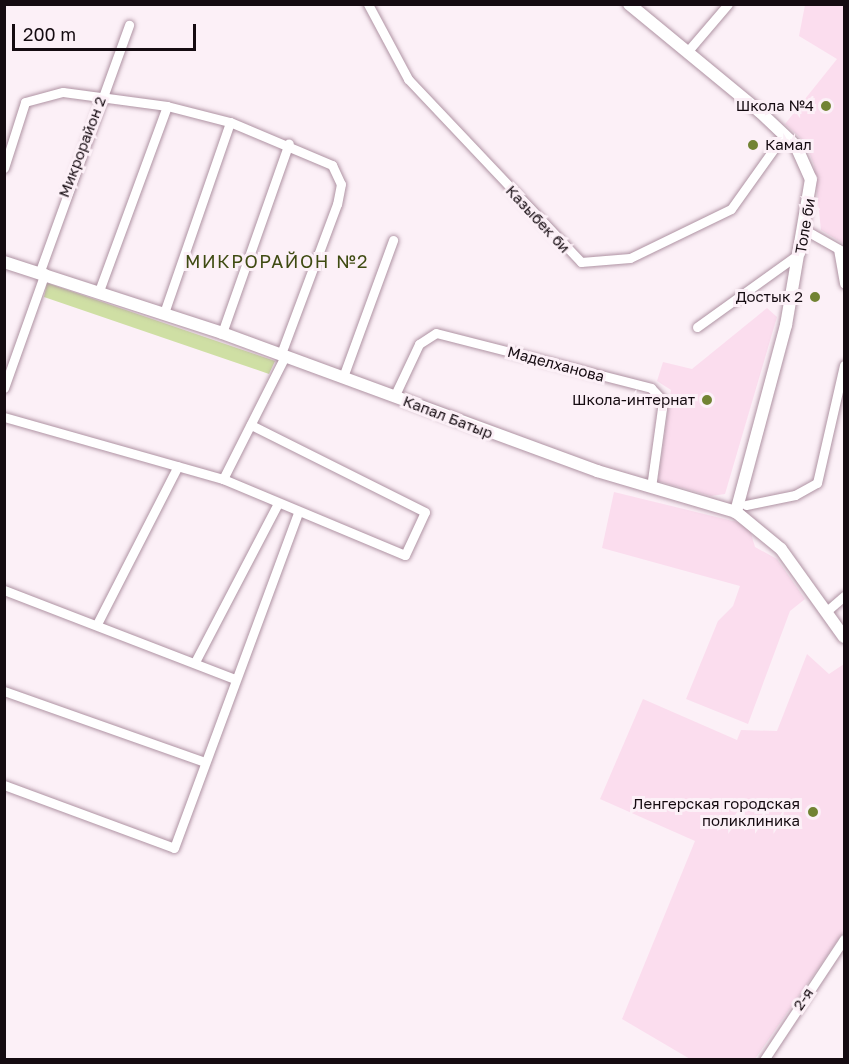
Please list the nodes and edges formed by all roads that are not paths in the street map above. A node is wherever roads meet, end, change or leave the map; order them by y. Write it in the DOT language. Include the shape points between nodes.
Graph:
graph roads {
  1 [pos="368,4"];
  2 [pos="629,4"];
  3 [pos="728,4"];
  4 [pos="129,25"];
  5 [pos="687,52"];
  6 [pos="100,98"];
  7 [pos="167,106"];
  8 [pos="230,122"];
  9 [pos="783,136"];
  10 [pos="289,143"];
  11 [pos="4,168"];
  12 [pos="805,230"];
  13 [pos="393,240"];
  14 [pos="841,250"];
  15 [pos="800,254"];
  16 [pos="4,262"];
  17 [pos="42,272"];
  18 [pos="844,283"];
  19 [pos="99,291"];
  20 [pos="164,313"];
  21 [pos="697,327"];
  22 [pos="222,333"];
  23 [pos="283,355"];
  24 [pos="844,365"];
  25 [pos="343,377"];
  26 [pos="4,388"];
  27 [pos="394,397"];
  28 [pos="4,417"];
  29 [pos="251,425"];
  30 [pos="178,466"];
  31 [pos="223,479"];
  32 [pos="744,485"];
  33 [pos="651,487"];
  34 [pos="278,502"];
  35 [pos="718,505"];
  36 [pos="741,508"];
  37 [pos="298,512"];
  38 [pos="4,590"];
  39 [pos="844,596"];
  40 [pos="828,610"];
  41 [pos="98,622"];
  42 [pos="844,637"];
  43 [pos="195,662"];
  44 [pos="235,679"];
  45 [pos="4,691"];
  46 [pos="205,762"];
  47 [pos="4,785"];
  48 [pos="844,939"];
  49 [pos="764,1059"];
  1 -- 9 [label="street, Казыбек би" via="408,79 581,262 630,258 730,209"];
  2 -- 5 [label="main road, Толе би"];
  3 -- 5 [label="street"];
  4 -- 6 [label="street, Микрорайон 2"];
  5 -- 9 [label="main road, Толе би"];
  6 -- 7 [label="street"];
  6 -- 11 [label="street" via="63,92 25,102"];
  6 -- 17 [label="street, Микрорайон 2"];
  7 -- 8 [label="street"];
  7 -- 19 [label="street"];
  8 -- 10 [label="street"];
  8 -- 20 [label="street"];
  9 -- 12 [label="main road, Толе би" via="806,160 811,179"];
  10 -- 22 [label="street"];
  10 -- 23 [label="street" via="332,165 341,184"];
  12 -- 14 [label="street"];
  12 -- 15 [label="main road, Толе би"];
  13 -- 25 [label="street"];
  14 -- 18 [label="street"];
  15 -- 21 [label="street"];
  15 -- 32 [label="main road, Толе би"];
  16 -- 17 [label="main road, Капал Батыр"];
  17 -- 19 [label="main road, Капал Батыр"];
  17 -- 26 [label="street, Микрорайон 2"];
  19 -- 20 [label="main road, Капал Батыр"];
  20 -- 22 [label="main road, Капал Батыр"];
  22 -- 23 [label="main road, Капал Батыр"];
  23 -- 25 [label="main road, Капал Батыр"];
  23 -- 29 [label="street"];
  24 -- 36 [label="street" via="817,483 795,495"];
  25 -- 27 [label="main road, Капал Батыр"];
  27 -- 33 [label="main road, Капал Батыр"];
  27 -- 33 [label="street, Маделханова" via="419,344 436,333 651,388 663,401"];
  28 -- 30 [label="street"];
  29 -- 31 [label="street"];
  29 -- 37 [label="street" via="425,512 405,555"];
  30 -- 31 [label="street"];
  30 -- 41 [label="street"];
  31 -- 34 [label="street"];
  32 -- 35 [label="main road"];
  32 -- 36 [label="main road, Толе би"];
  33 -- 35 [label="main road, Капал Батыр"];
  34 -- 37 [label="street"];
  34 -- 43 [label="street"];
  35 -- 36 [label="main road, Капал Батыр"];
  36 -- 40 [label="main road, Толе би"];
  37 -- 44 [label="street"];
  38 -- 41 [label="street"];
  39 -- 40 [label="street"];
  40 -- 42 [label="main road"];
  41 -- 43 [label="street"];
  43 -- 44 [label="street"];
  44 -- 46 [label="street"];
  45 -- 46 [label="street"];
  46 -- 47 [label="street" via="174,848"];
  48 -- 49 [label="street, 2-я"];
}
